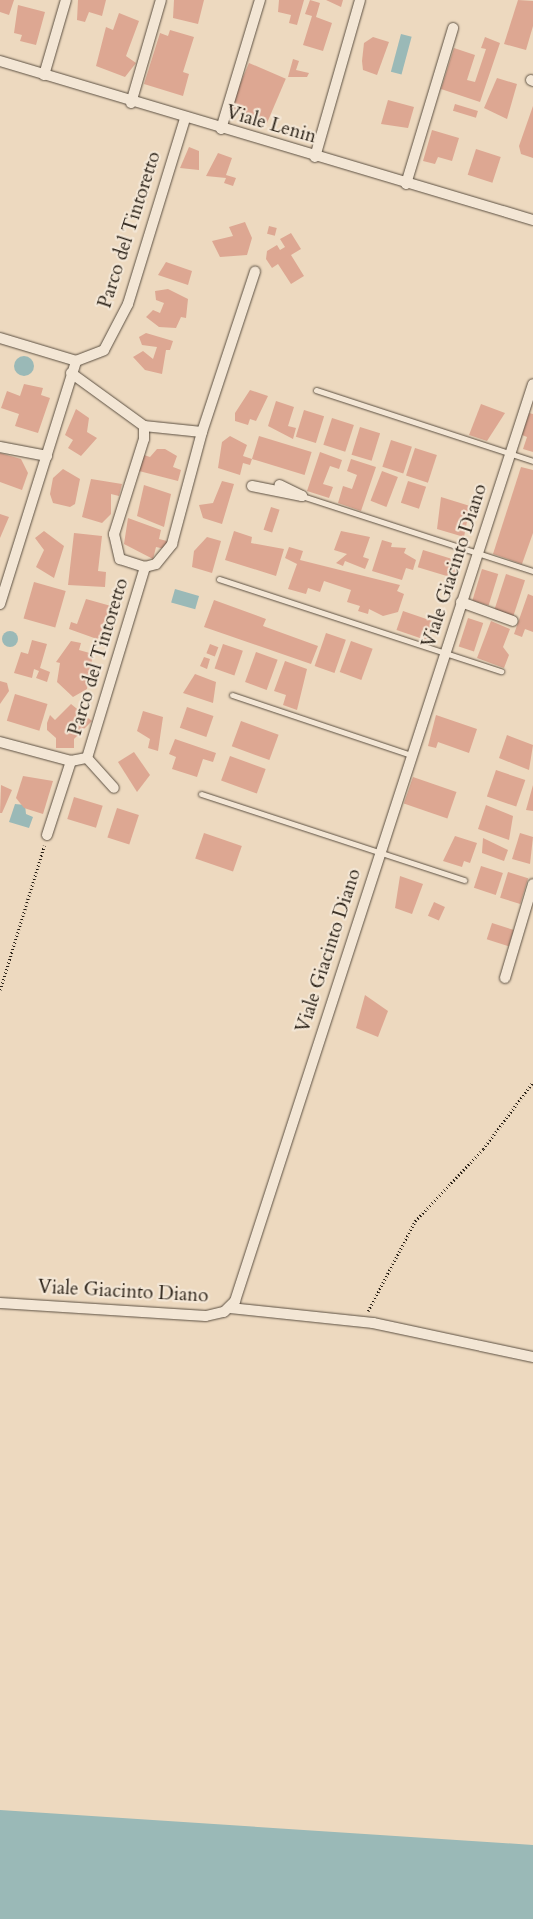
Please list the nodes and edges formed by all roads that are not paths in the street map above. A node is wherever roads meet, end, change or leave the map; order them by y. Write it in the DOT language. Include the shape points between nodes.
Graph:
graph roads {
  1 [pos="66,0"];
  2 [pos="162,0"];
  3 [pos="260,0"];
  4 [pos="360,0"];
  5 [pos="453,28"];
  6 [pos="0,61"];
  7 [pos="44,74"];
  8 [pos="131,103"];
  9 [pos="185,119"];
  10 [pos="221,129"];
  11 [pos="315,157"];
  12 [pos="406,184"];
  13 [pos="533,220"];
  14 [pos="255,272"];
  15 [pos="0,338"];
  16 [pos="76,361"];
  17 [pos="71,373"];
  18 [pos="533,384"];
  19 [pos="316,390"];
  20 [pos="144,426"];
  21 [pos="202,432"];
  22 [pos="0,448"];
  23 [pos="510,454"];
  24 [pos="47,456"];
  25 [pos="533,461"];
  26 [pos="280,485"];
  27 [pos="252,486"];
  28 [pos="302,496"];
  29 [pos="477,552"];
  30 [pos="145,567"];
  31 [pos="533,571"];
  32 [pos="219,579"];
  33 [pos="460,602"];
  34 [pos="0,604"];
  35 [pos="513,621"];
  36 [pos="444,654"];
  37 [pos="501,671"];
  38 [pos="232,695"];
  39 [pos="0,742"];
  40 [pos="411,755"];
  41 [pos="87,758"];
  42 [pos="71,761"];
  43 [pos="114,788"];
  44 [pos="201,794"];
  45 [pos="47,835"];
  46 [pos="379,852"];
  47 [pos="464,880"];
  48 [pos="533,884"];
  49 [pos="505,978"];
  50 [pos="0,1303"];
  51 [pos="230,1308"];
  52 [pos="533,1357"];
  1 -- 7 [label="street"];
  2 -- 8 [label="street"];
  3 -- 10 [label="street"];
  4 -- 11 [label="street"];
  5 -- 12 [label="street"];
  6 -- 7 [label="street, Viale Lenin"];
  7 -- 8 [label="street, Viale Lenin"];
  8 -- 9 [label="street, Viale Lenin"];
  9 -- 10 [label="street, Viale Lenin"];
  9 -- 16 [label="street, Parco del Tintoretto" via="128,304 104,350"];
  10 -- 11 [label="street, Viale Lenin"];
  11 -- 12 [label="street, Viale Lenin"];
  12 -- 13 [label="street, Viale Lenin"];
  14 -- 21 [label="street, Parco del Tintoretto"];
  15 -- 16 [label="street"];
  16 -- 17 [label="street"];
  17 -- 20 [label="street"];
  17 -- 24 [label="street"];
  18 -- 23 [label="street, Viale Giacinto Diano"];
  19 -- 23 [label="lane"];
  20 -- 21 [label="street"];
  20 -- 30 [label="street, Parco del Tintoretto" via="144,439 114,534 120,559"];
  21 -- 30 [label="street, Parco del Tintoretto" via="172,544 156,564"];
  22 -- 24 [label="street"];
  23 -- 25 [label="lane"];
  23 -- 29 [label="street, Viale Giacinto Diano"];
  24 -- 34 [label="street"];
  26 -- 28 [label="street"];
  27 -- 28 [label="street"];
  28 -- 29 [label="lane"];
  29 -- 31 [label="lane"];
  29 -- 33 [label="street, Viale Giacinto Diano"];
  30 -- 41 [label="street, Parco del Tintoretto"];
  32 -- 36 [label="lane"];
  33 -- 35 [label="street"];
  33 -- 36 [label="street, Viale Giacinto Diano"];
  36 -- 37 [label="lane"];
  36 -- 40 [label="street, Viale Giacinto Diano"];
  38 -- 40 [label="lane"];
  39 -- 42 [label="street, Parco del Tintoretto"];
  40 -- 46 [label="street, Viale Giacinto Diano"];
  41 -- 42 [label="street, Parco del Tintoretto"];
  41 -- 43 [label="street, Parco del Tintoretto"];
  42 -- 45 [label="street, Parco del Tintoretto"];
  44 -- 46 [label="lane"];
  46 -- 47 [label="lane"];
  46 -- 51 [label="street, Viale Giacinto Diano" via="242,1286"];
  48 -- 49 [label="street"];
  50 -- 51 [label="street, Viale Giacinto Diano" via="206,1316"];
  51 -- 52 [label="street" via="362,1322"];
}
